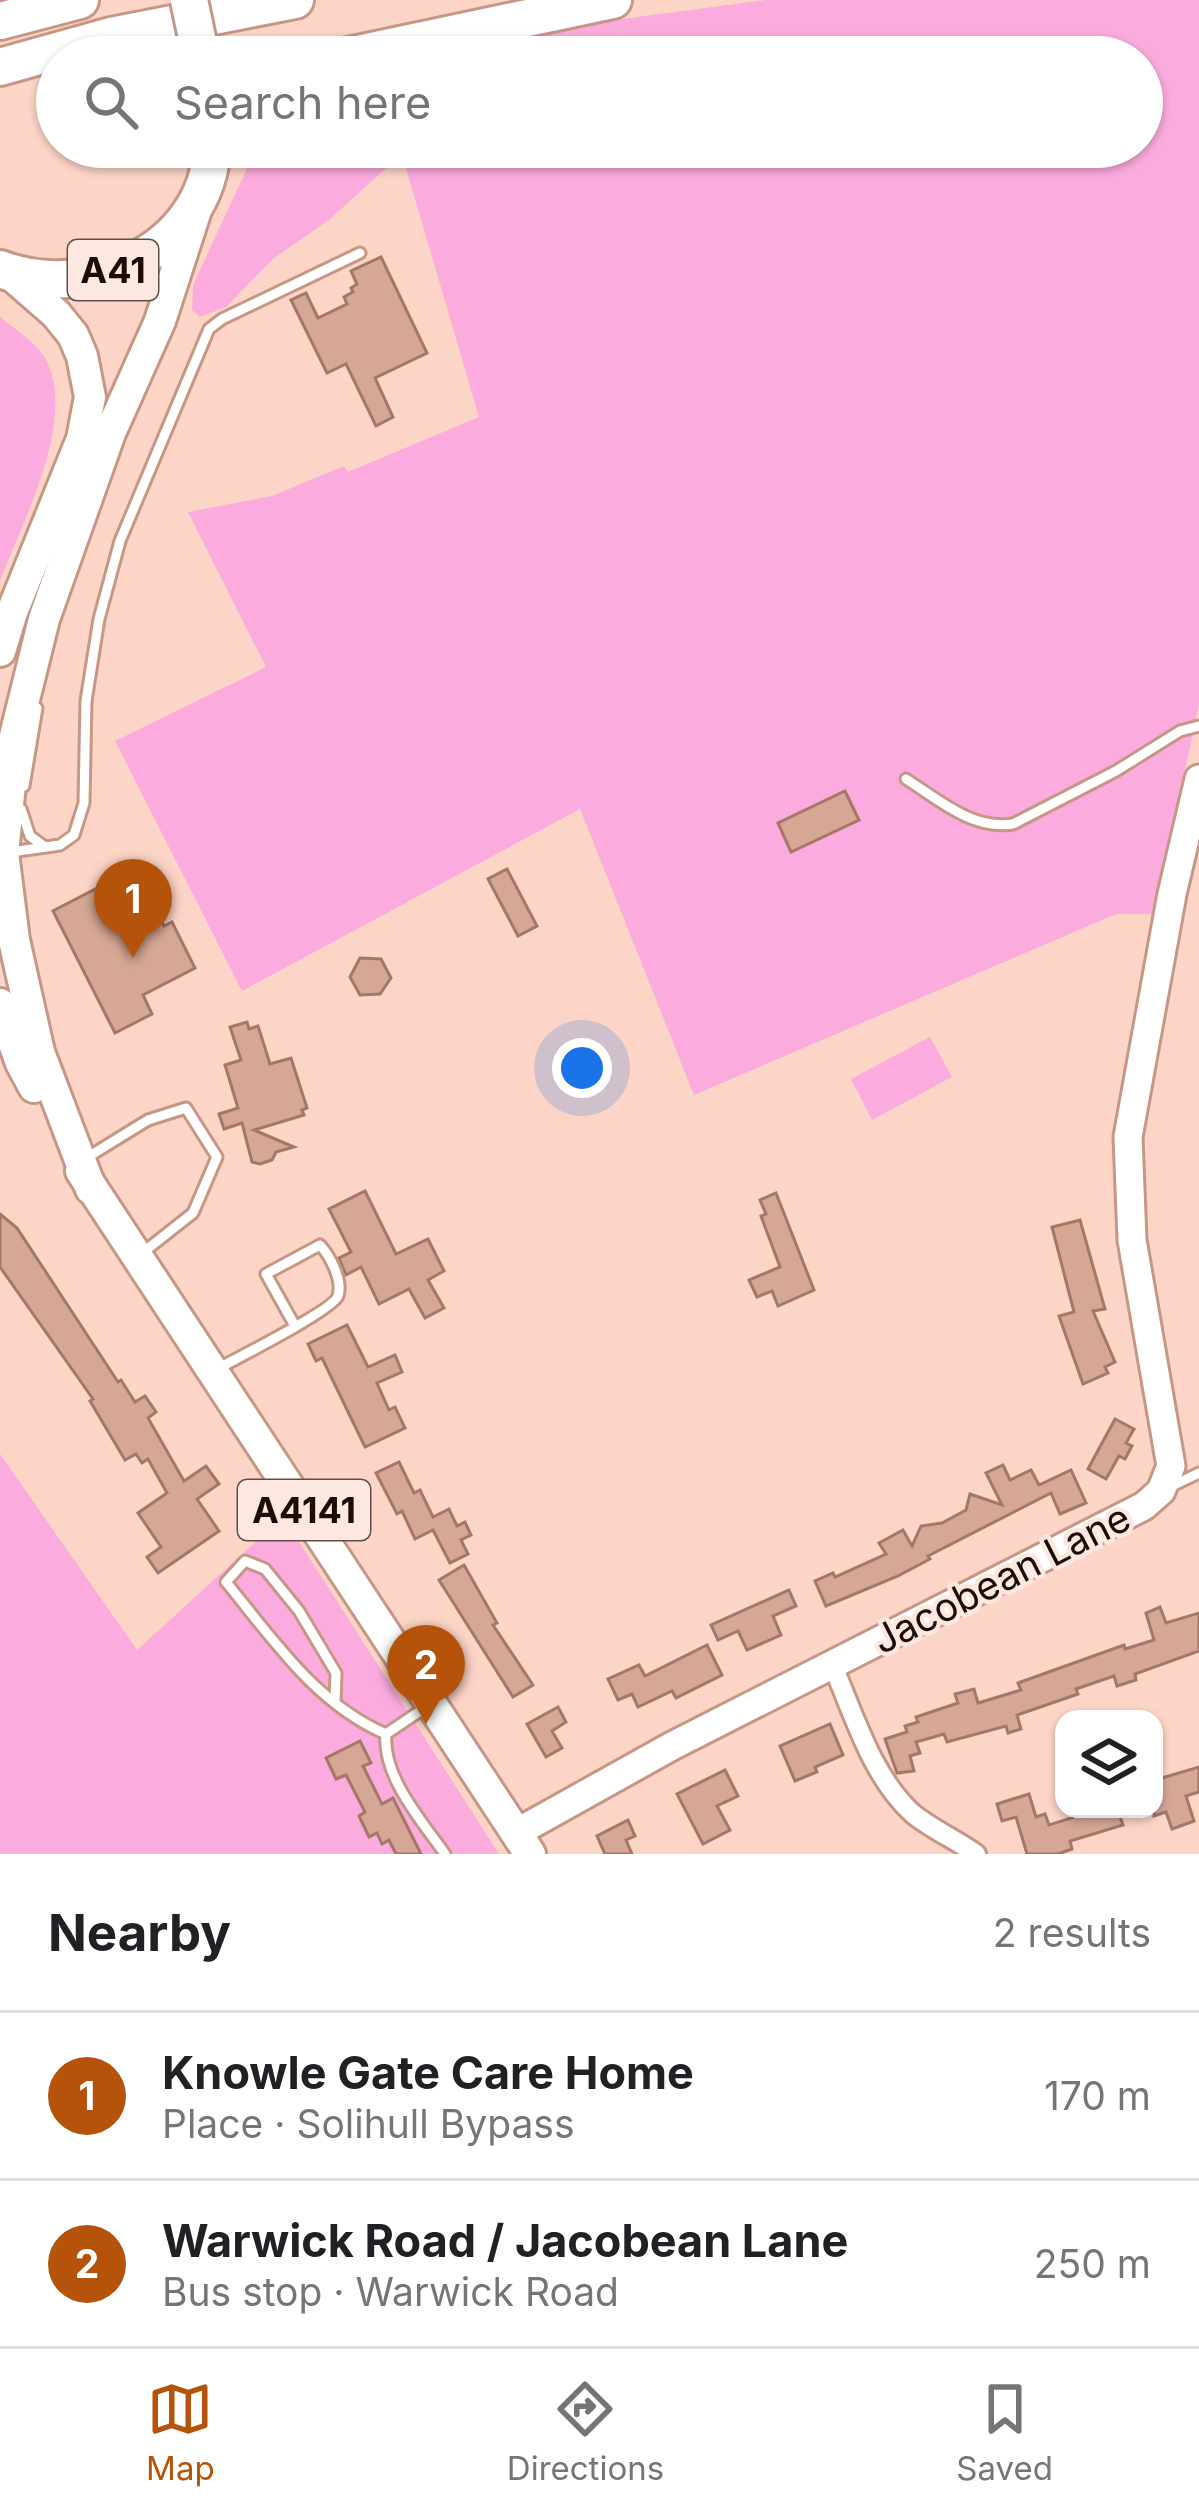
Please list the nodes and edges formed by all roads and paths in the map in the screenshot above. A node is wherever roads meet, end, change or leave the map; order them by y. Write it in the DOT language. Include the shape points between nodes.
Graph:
graph roads {
  1 [pos="80,0"];
  2 [pos="188,0"];
  3 [pos="295,0"];
  4 [pos="613,0"];
  5 [pos="0,21"];
  6 [pos="111,36"];
  7 [pos="196,36"];
  8 [pos="442,36"];
  9 [pos="36,58"];
  10 [pos="0,68"];
  11 [pos="211,168"];
  12 [pos="197,205"];
  13 [pos="360,253"];
  14 [pos="4,270"];
  15 [pos="69,546"];
  16 [pos="44,619"];
  17 [pos="0,651"];
  18 [pos="0,723"];
  19 [pos="1199,726"];
  20 [pos="906,779"];
  21 [pos="1199,779"];
  22 [pos="45,847"];
  23 [pos="2,853"];
  24 [pos="0,1004"];
  25 [pos="85,1175"];
  26 [pos="136,1257"];
  27 [pos="295,1326"];
  28 [pos="213,1371"];
  29 [pos="1199,1474"];
  30 [pos="1161,1491"];
  31 [pos="832,1664"];
  32 [pos="335,1703"];
  33 [pos="431,1704"];
  34 [pos="386,1734"];
  35 [pos="523,1844"];
  36 [pos="446,1854"];
  37 [pos="976,1854"];
  1 -- 5 [label="highway"];
  2 -- 7 [label="highway, bridge"];
  3 -- 6 [label="highway"];
  4 -- 8 [label="highway"];
  9 -- 10 [label="highway"];
  11 -- 12 [label="highway, A41"];
  12 -- 14 [label="highway, A41" via="143,257 94,278 57,282"];
  12 -- 15 [label="main road, A4141" via="160,321"];
  13 -- 22 [label="lane" via="209,329 120,542 99,619 81,816 74,835"];
  14 -- 17 [label="main road" via="73,335 90,397 82,439"];
  15 -- 16 [label="main road, A4141"];
  15 -- 18 [label="main road" via="44,585"];
  16 -- 22 [label="lane" via="20,813 29,836"];
  16 -- 23 [label="main road, A4141" via="15,736"];
  19 -- 20 [label="lane" via="1013,824 967,818"];
  21 -- 30 [label="street, Jacobean Lane" via="1129,1137 1132,1240 1171,1466"];
  22 -- 23 [label="lane"];
  23 -- 25 [label="main road, A4141" via="39,1052"];
  24 -- 25 [label="main road, A4141" via="21,1063"];
  25 -- 26 [label="main road, A4141"];
  25 -- 26 [label="lane" via="148,1120 186,1108 217,1157 193,1213"];
  26 -- 28 [label="main road, A4141"];
  27 -- 27 [label="lane" via="338,1298 320,1245 266,1274"];
  27 -- 28 [label="lane"];
  28 -- 33 [label="main road, A4141"];
  29 -- 30 [label="lane"];
  30 -- 31 [label="street, Jacobean Lane"];
  31 -- 35 [label="street, Jacobean Lane"];
  31 -- 37 [label="street" via="896,1796"];
  32 -- 32 [label="lane" via="226,1582 245,1561 266,1569 299,1611 336,1673"];
  32 -- 34 [label="lane"];
  33 -- 34 [label="lane"];
  33 -- 35 [label="main road, A4141"];
  34 -- 36 [label="lane" via="384,1755"];
}
